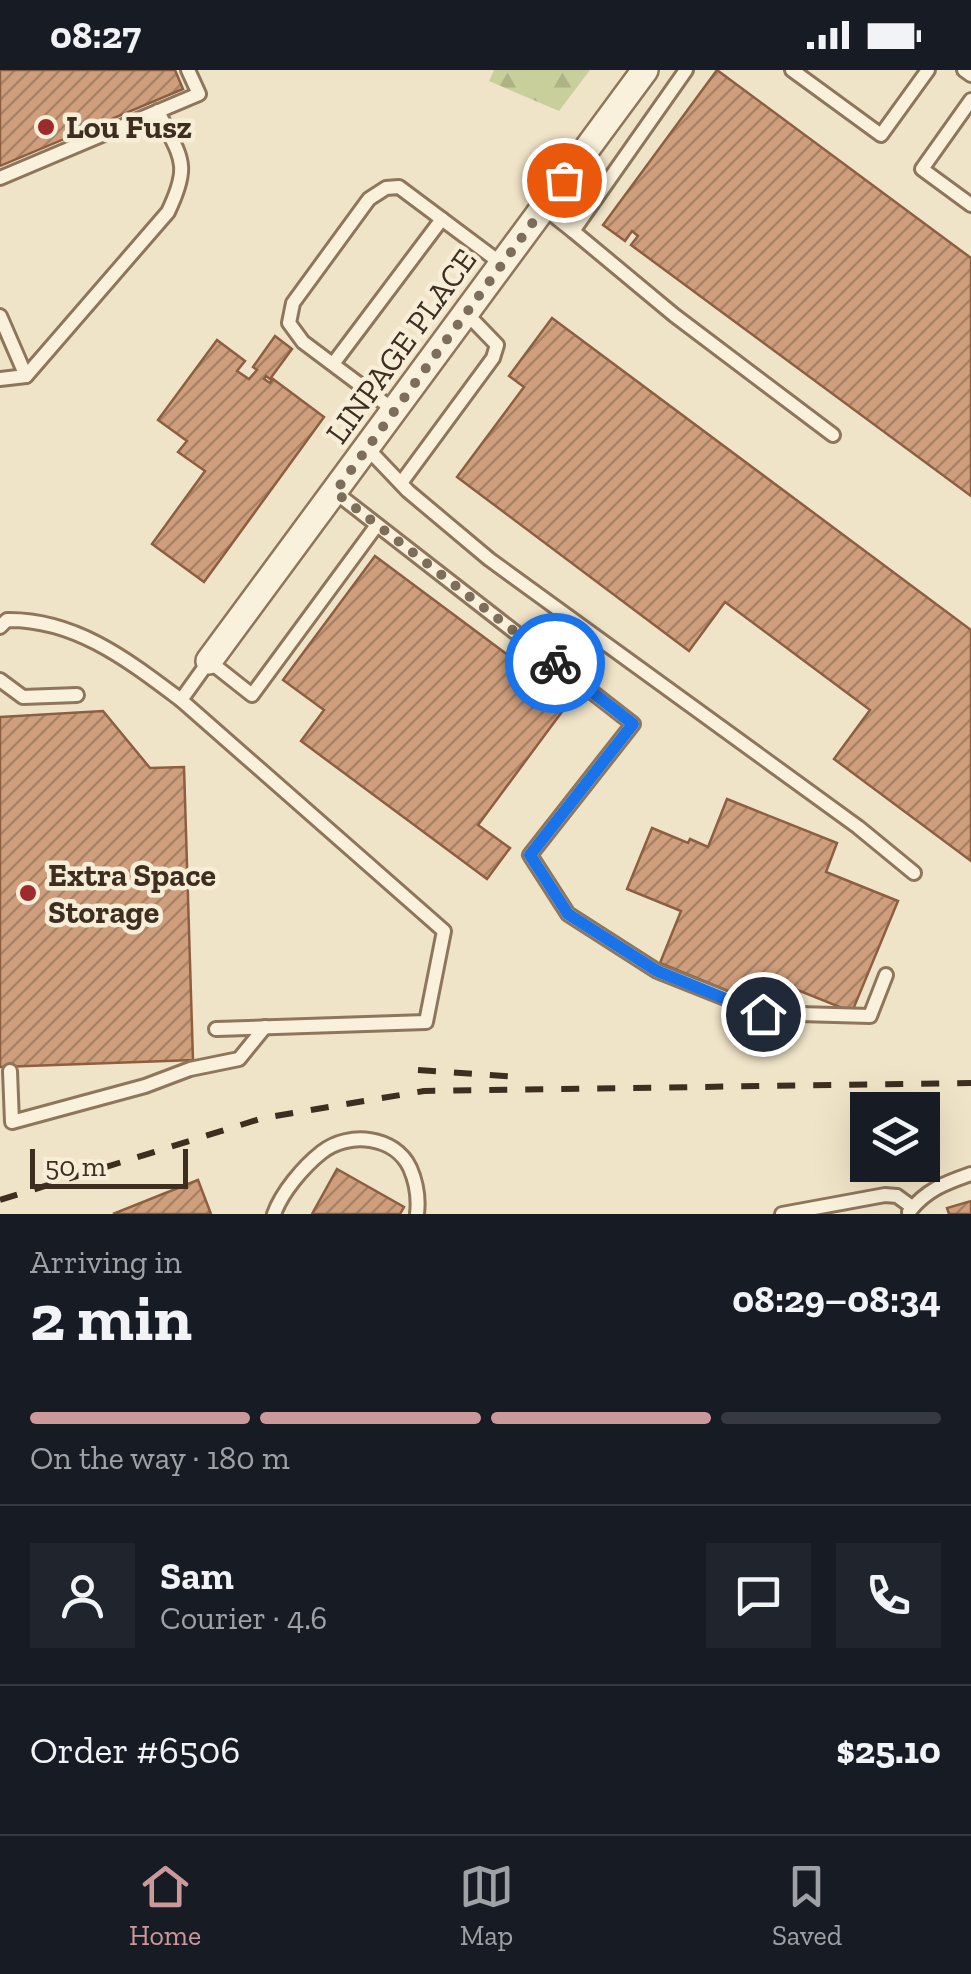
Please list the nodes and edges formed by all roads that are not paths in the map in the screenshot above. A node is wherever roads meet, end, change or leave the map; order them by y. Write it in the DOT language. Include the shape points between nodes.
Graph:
graph roads {
  1 [pos="188,70"];
  2 [pos="645,70"];
  3 [pos="686,70"];
  4 [pos="792,70"];
  5 [pos="928,70"];
  6 [pos="964,70"];
  7 [pos="971,75"];
  8 [pos="971,100"];
  9 [pos="158,111"];
  10 [pos="0,178"];
  11 [pos="971,205"];
  12 [pos="544,208"];
  13 [pos="442,219"];
  14 [pos="573,230"];
  15 [pos="502,264"];
  16 [pos="466,313"];
  17 [pos="0,316"];
  18 [pos="333,364"];
  19 [pos="26,376"];
  20 [pos="0,379"];
  21 [pos="394,410"];
  22 [pos="833,435"];
  23 [pos="367,448"];
  24 [pos="400,482"];
  25 [pos="335,492"];
  26 [pos="377,525"];
  27 [pos="0,626"];
  28 [pos="210,661"];
  29 [pos="0,680"];
  30 [pos="77,694"];
  31 [pos="181,700"];
  32 [pos="914,872"];
  33 [pos="886,974"];
  34 [pos="264,1027"];
  35 [pos="216,1029"];
  36 [pos="10,1071"];
  37 [pos="971,1174"];
  38 [pos="910,1211"];
  39 [pos="274,1214"];
  40 [pos="417,1214"];
  41 [pos="782,1214"];
  1 -- 9 [label="lane" via="199,94"];
  2 -- 12 [label="street, LINPAGE PLACE"];
  3 -- 14 [label="lane"];
  4 -- 5 [label="lane" via="881,136"];
  6 -- 7 [label="lane"];
  8 -- 11 [label="lane" via="922,169"];
  9 -- 10 [label="lane"];
  9 -- 19 [label="lane" via="184,167 168,212"];
  12 -- 14 [label="lane"];
  12 -- 15 [label="street, LINPAGE PLACE"];
  13 -- 15 [label="lane"];
  13 -- 18 [label="lane"];
  13 -- 18 [label="lane" via="399,188 369,199 293,302 289,322"];
  14 -- 22 [label="lane"];
  15 -- 16 [label="street, LINPAGE PLACE"];
  16 -- 21 [label="street, LINPAGE PLACE"];
  16 -- 24 [label="lane" via="497,345 494,358"];
  17 -- 19 [label="lane"];
  18 -- 21 [label="lane"];
  19 -- 20 [label="lane"];
  21 -- 23 [label="street, LINPAGE PLACE"];
  23 -- 24 [label="lane"];
  23 -- 25 [label="street, LINPAGE PLACE"];
  24 -- 32 [label="lane" via="489,559"];
  25 -- 26 [label="lane"];
  25 -- 28 [label="street, LINPAGE PLACE"];
  26 -- 28 [label="lane" via="252,695"];
  26 -- 33 [label="lane" via="633,724 530,855 568,914 657,971 763,1014 870,1016"];
  27 -- 31 [label="lane" via="35,620 72,630 127,659"];
  28 -- 31 [label="lane"];
  29 -- 30 [label="lane" via="24,698"];
  31 -- 34 [label="lane" via="444,931 426,1022"];
  34 -- 35 [label="lane"];
  34 -- 36 [label="lane" via="239,1058 12,1122"];
  37 -- 38 [label="lane" via="939,1185"];
  38 -- 41 [label="lane" via="896,1196 885,1196"];
  39 -- 40 [label="lane" via="324,1150 360,1139 396,1148 406,1161 419,1198"];
}
